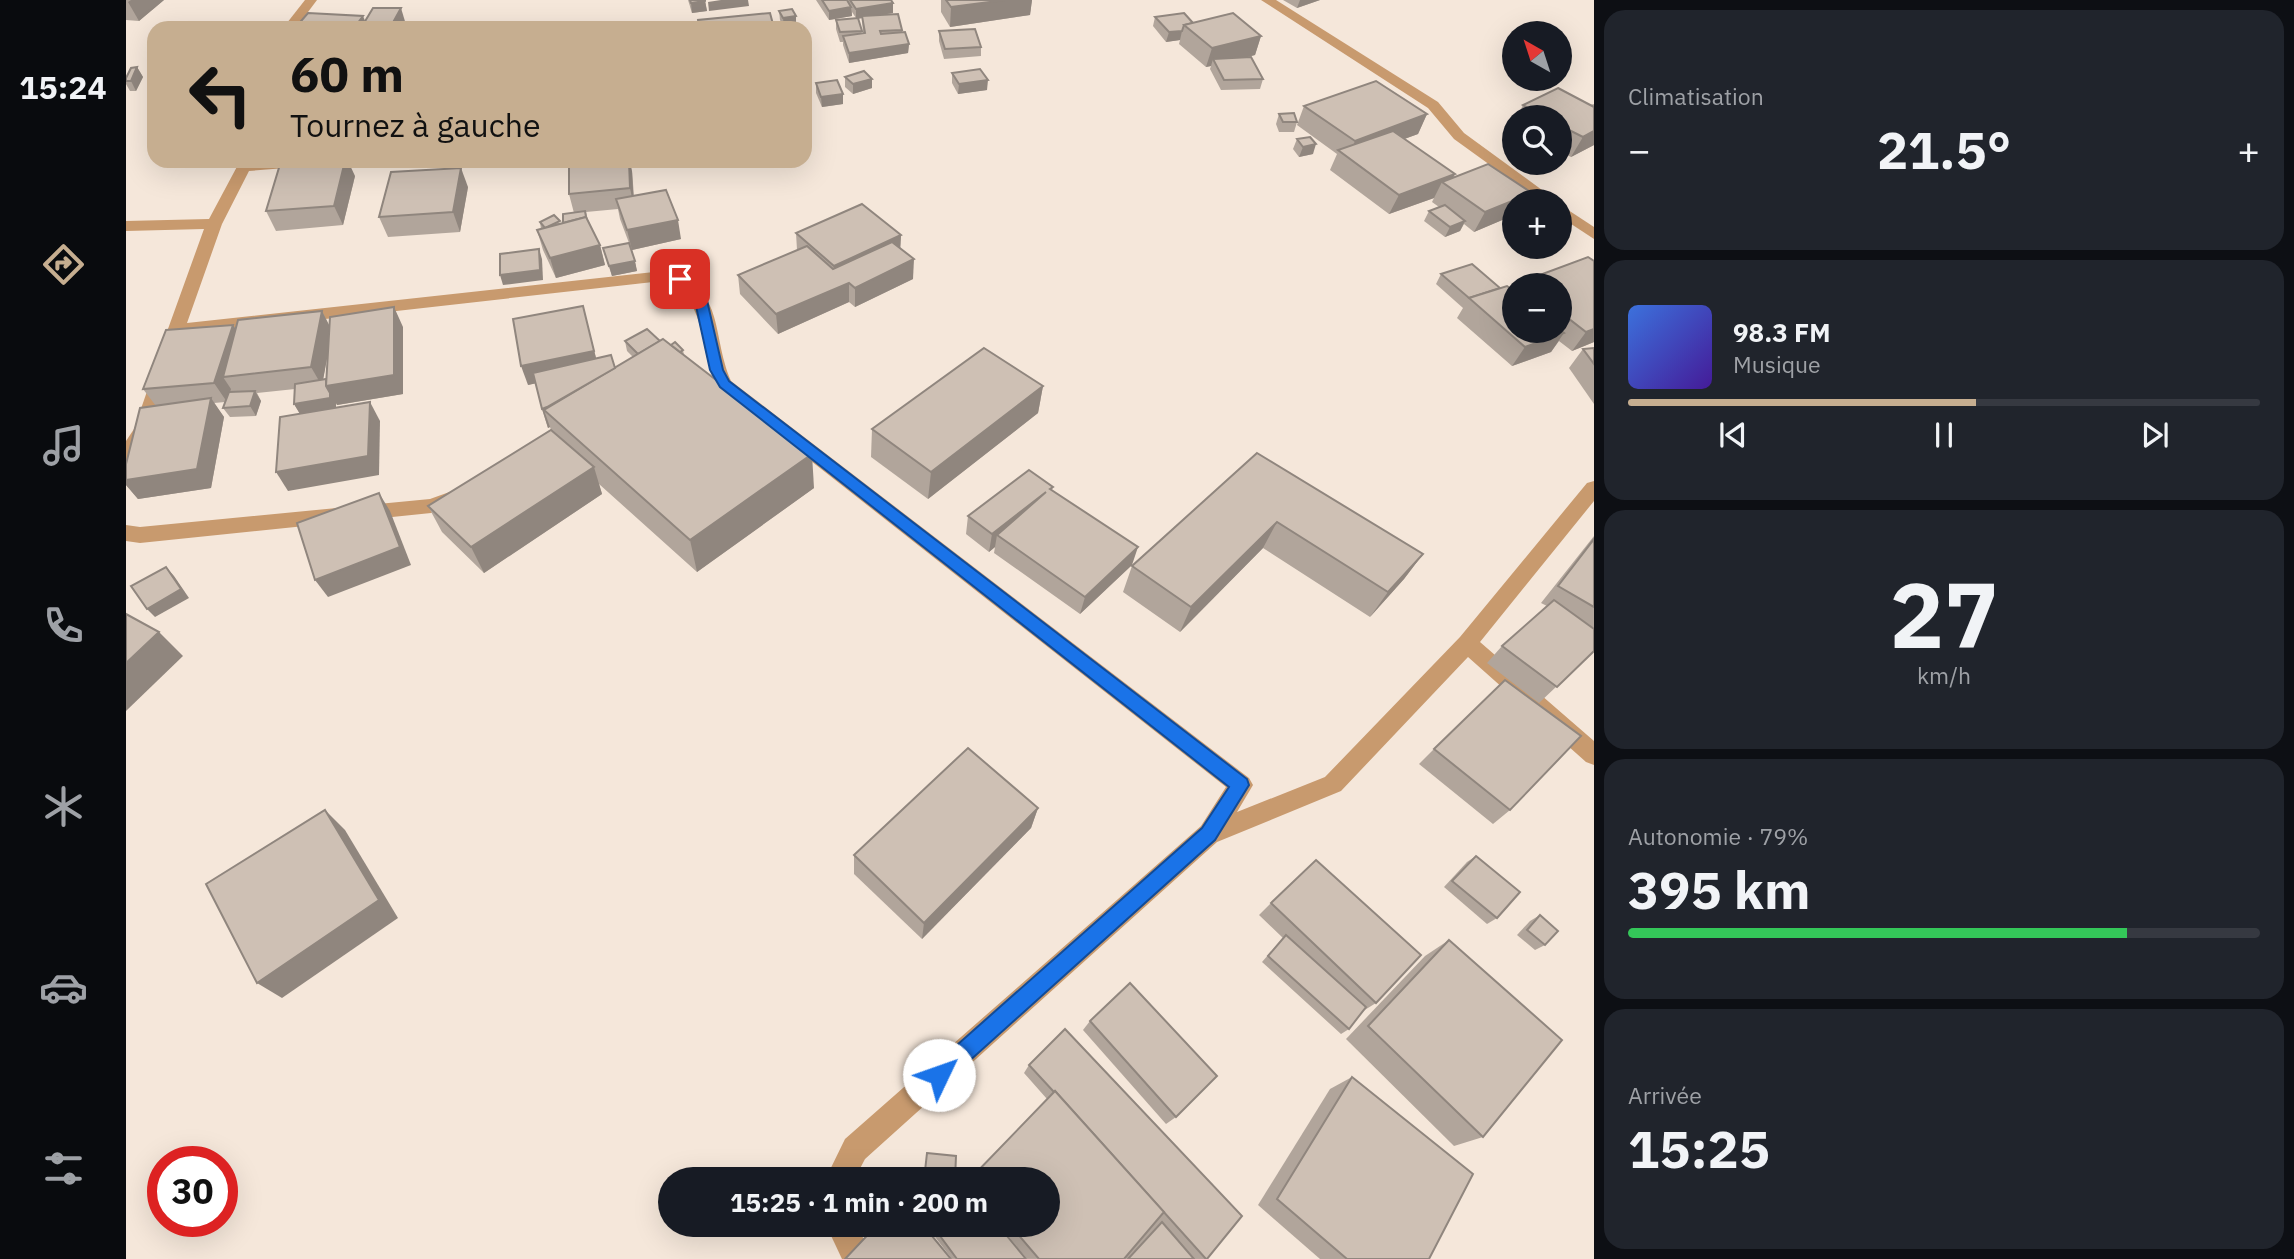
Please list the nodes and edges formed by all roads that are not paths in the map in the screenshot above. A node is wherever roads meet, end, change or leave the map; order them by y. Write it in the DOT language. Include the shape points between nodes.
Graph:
graph roads {
  1 [pos="312,0"];
  2 [pos="1267,0"];
  3 [pos="295,21"];
  4 [pos="245,168"];
  5 [pos="1532,189"];
  6 [pos="1572,218"];
  7 [pos="214,223"];
  8 [pos="126,226"];
  9 [pos="1594,234"];
  10 [pos="177,330"];
  11 [pos="126,455"];
  12 [pos="1594,488"];
  13 [pos="468,493"];
  14 [pos="126,533"];
  15 [pos="1467,643"];
  16 [pos="1594,755"];
  17 [pos="1209,834"];
  18 [pos="846,1167"];
  19 [pos="847,1237"];
  20 [pos="858,1259"];
  1 -- 3 [label="street"];
  2 -- 5 [label="street" via="1433,105 1459,136"];
  4 -- 7 [label="street"];
  6 -- 9 [label="street"];
  7 -- 8 [label="street"];
  7 -- 10 [label="street"];
  10 -- 11 [label="street" via="143,431"];
  10 -- 17 [label="street" via="663,276 680,279 700,296 718,386 1241,785"];
  12 -- 15 [label="street"];
  13 -- 14 [label="street" via="431,506"];
  15 -- 16 [label="street"];
  15 -- 17 [label="street" via="1334,784"];
  17 -- 18 [label="street" via="855,1149"];
  19 -- 20 [label="street"];
}
